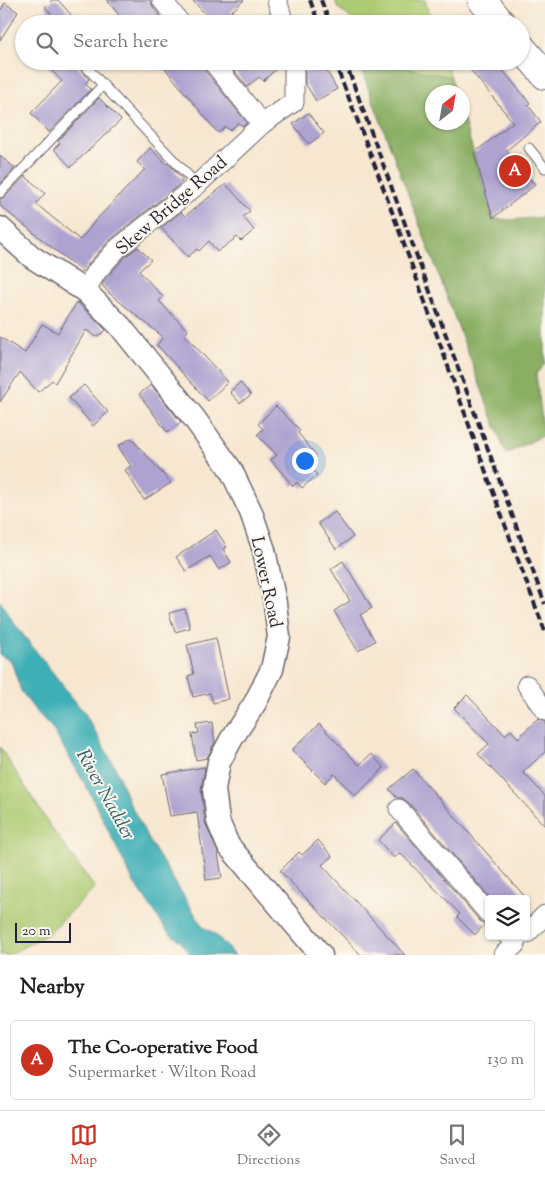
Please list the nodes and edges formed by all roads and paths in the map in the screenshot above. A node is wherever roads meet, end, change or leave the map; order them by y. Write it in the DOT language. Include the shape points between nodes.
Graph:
graph roads {
  1 [pos="162,0"];
  2 [pos="277,0"];
  3 [pos="482,0"];
  4 [pos="174,15"];
  5 [pos="281,15"];
  6 [pos="494,15"];
  7 [pos="89,70"];
  8 [pos="219,70"];
  9 [pos="294,70"];
  10 [pos="103,85"];
  11 [pos="262,124"];
  12 [pos="528,148"];
  13 [pos="545,168"];
  14 [pos="197,185"];
  15 [pos="0,193"];
  16 [pos="0,228"];
  17 [pos="85,291"];
  18 [pos="527,684"];
  19 [pos="545,711"];
  20 [pos="399,809"];
  21 [pos="485,909"];
  22 [pos="545,915"];
  23 [pos="515,941"];
  24 [pos="321,955"];
  1 -- 4 [label="street"];
  2 -- 5 [label="street"];
  3 -- 6 [label="highway"];
  7 -- 10 [label="lane"];
  8 -- 11 [label="street"];
  9 -- 11 [label="street, Skew Bridge Road" via="294,102"];
  10 -- 14 [label="lane"];
  10 -- 15 [label="lane"];
  11 -- 14 [label="street, Skew Bridge Road"];
  12 -- 13 [label="lane"];
  14 -- 17 [label="street, Skew Bridge Road" via="117,249 97,271"];
  16 -- 17 [label="street, Lower Road" via="32,257"];
  17 -- 24 [label="street, Lower Road" via="120,326 231,470 264,550 278,637 272,669 219,762 214,789 218,821 228,845"];
  18 -- 19 [label="street"];
  20 -- 21 [label="street"];
  22 -- 23 [label="street"];
}
